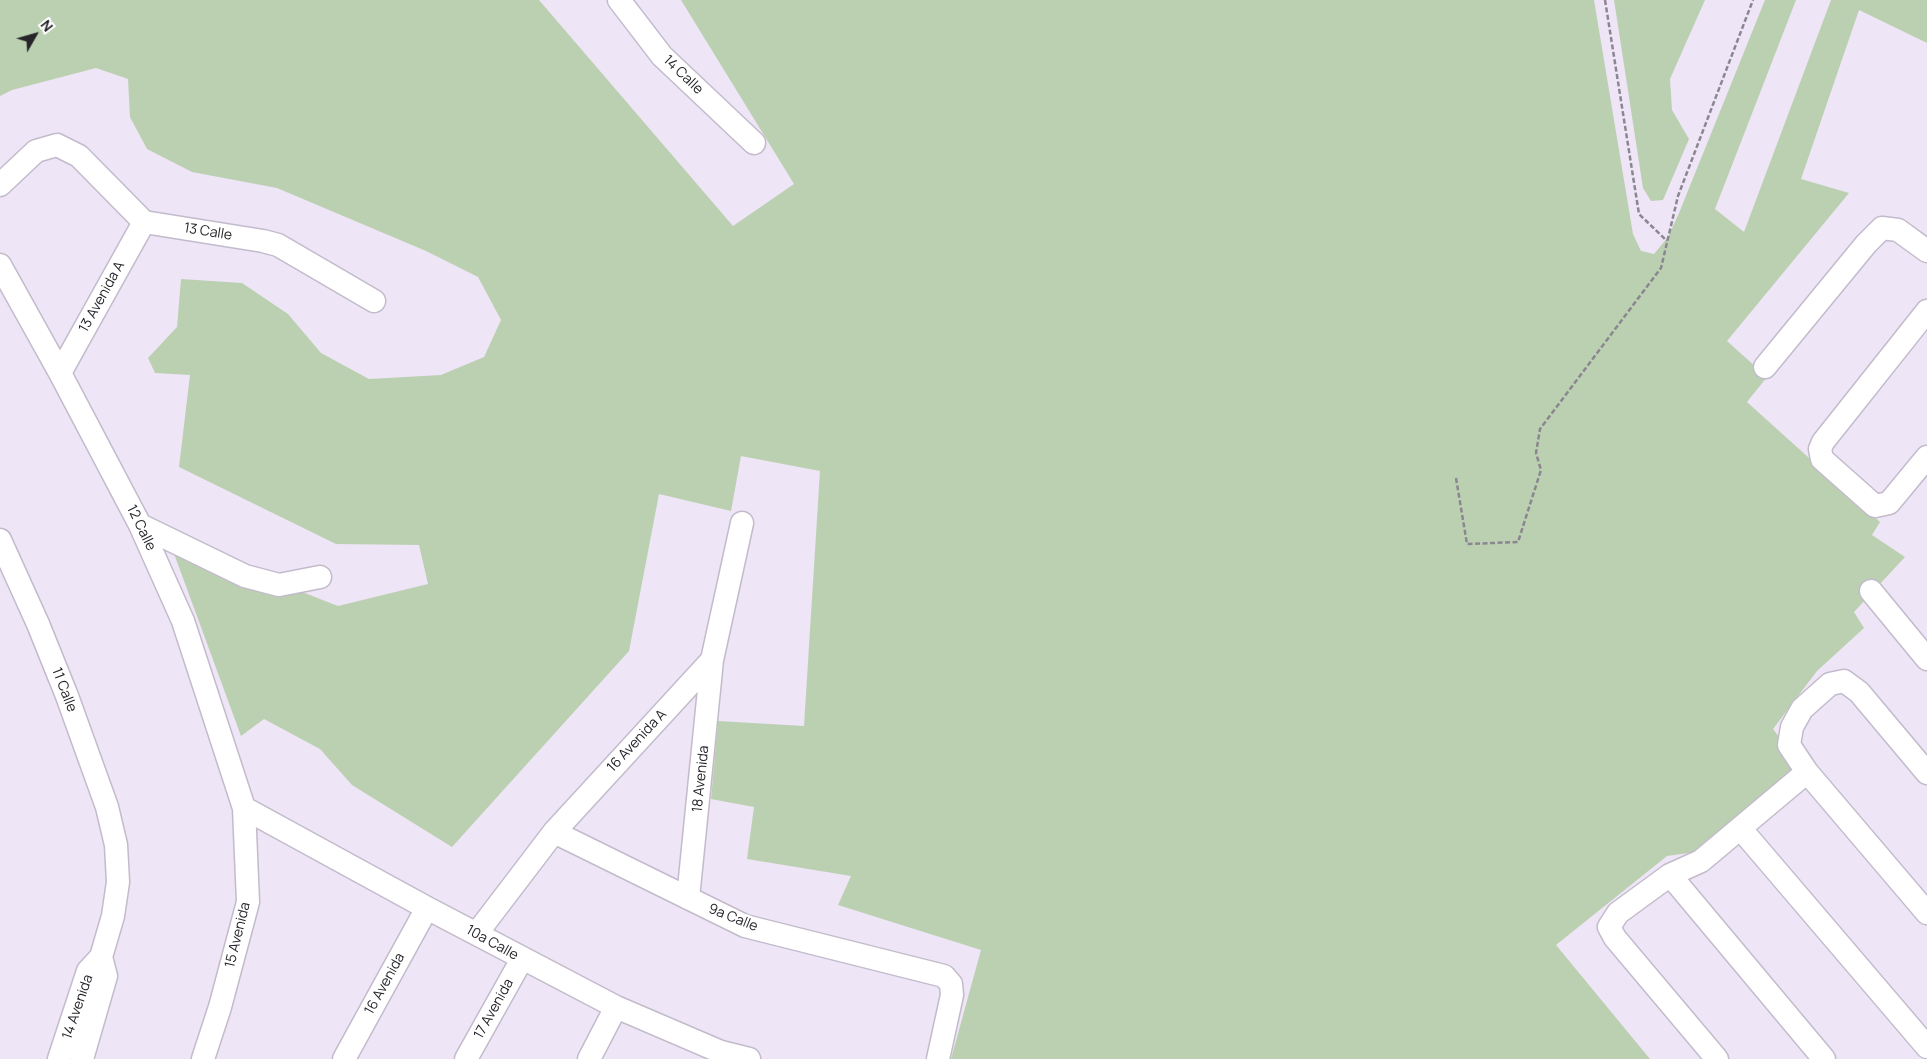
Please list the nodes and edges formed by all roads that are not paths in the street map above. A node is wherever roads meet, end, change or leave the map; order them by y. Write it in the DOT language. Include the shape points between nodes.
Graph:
graph roads {
  1 [pos="619,0"];
  2 [pos="754,143"];
  3 [pos="0,185"];
  4 [pos="144,222"];
  5 [pos="1927,251"];
  6 [pos="0,265"];
  7 [pos="374,301"];
  8 [pos="1927,311"];
  9 [pos="1765,367"];
  10 [pos="60,373"];
  11 [pos="1927,457"];
  12 [pos="742,523"];
  13 [pos="140,525"];
  14 [pos="0,540"];
  15 [pos="320,577"];
  16 [pos="1871,591"];
  17 [pos="1927,659"];
  18 [pos="712,660"];
  19 [pos="1807,772"];
  20 [pos="1927,772"];
  21 [pos="244,808"];
  22 [pos="1740,828"];
  23 [pos="554,832"];
  24 [pos="116,845"];
  25 [pos="1670,875"];
  26 [pos="688,898"];
  27 [pos="427,908"];
  28 [pos="1927,913"];
  29 [pos="477,933"];
  30 [pos="101,957"];
  31 [pos="522,959"];
  32 [pos="616,1007"];
  33 [pos="1927,1047"];
  34 [pos="719,1055"];
  35 [pos="59,1059"];
  36 [pos="82,1059"];
  37 [pos="203,1059"];
  38 [pos="344,1059"];
  39 [pos="466,1059"];
  40 [pos="590,1059"];
  41 [pos="749,1059"];
  42 [pos="938,1059"];
  43 [pos="1717,1059"];
  44 [pos="1824,1059"];
  1 -- 2 [label="street, 14 Calle" via="662,56"];
  3 -- 4 [label="street" via="36,151 57,144 79,156"];
  4 -- 7 [label="street, 13 Calle" via="263,240"];
  4 -- 10 [label="street, 13 Avenida A"];
  5 -- 9 [label="street" via="1898,230 1882,228"];
  6 -- 10 [label="street, 12 Calle"];
  8 -- 11 [label="street" via="1820,449 1822,459 1875,506 1889,503"];
  10 -- 13 [label="street, 12 Calle"];
  12 -- 18 [label="street"];
  13 -- 15 [label="street" via="245,576 279,585"];
  13 -- 21 [label="street, 12 Calle" via="183,622"];
  14 -- 24 [label="street, 11 Calle" via="66,696 107,808"];
  16 -- 17 [label="street"];
  18 -- 23 [label="street, 16 Avenida A"];
  18 -- 26 [label="street, 18 Avenida"];
  19 -- 20 [label="street" via="1790,745 1792,727 1802,709 1830,684 1844,681 1859,692"];
  19 -- 22 [label="street"];
  19 -- 28 [label="street"];
  21 -- 27 [label="street, 10a Calle"];
  21 -- 37 [label="street, 15 Avenida" via="248,902"];
  22 -- 25 [label="street" via="1701,861"];
  22 -- 33 [label="street"];
  23 -- 26 [label="street, 9a Calle"];
  23 -- 29 [label="street, 16 Avenida A"];
  24 -- 30 [label="street, 14 Avenida" via="118,882 113,916"];
  25 -- 43 [label="street" via="1618,913 1609,927"];
  25 -- 44 [label="street"];
  26 -- 42 [label="street, 9a Calle" via="745,926 944,976 951,984 952,995"];
  27 -- 29 [label="street, 10a Calle"];
  27 -- 38 [label="street, 16 Avenida"];
  29 -- 31 [label="street, 10a Calle"];
  30 -- 35 [label="street, 14 Avenida" via="88,971"];
  30 -- 36 [label="street, 14 Avenida" via="106,976"];
  31 -- 32 [label="street, 10a Calle"];
  31 -- 39 [label="street, 17 Avenida"];
  32 -- 34 [label="street, 10a Calle"];
  32 -- 40 [label="street"];
  34 -- 41 [label="street, 10a Calle"];
}
